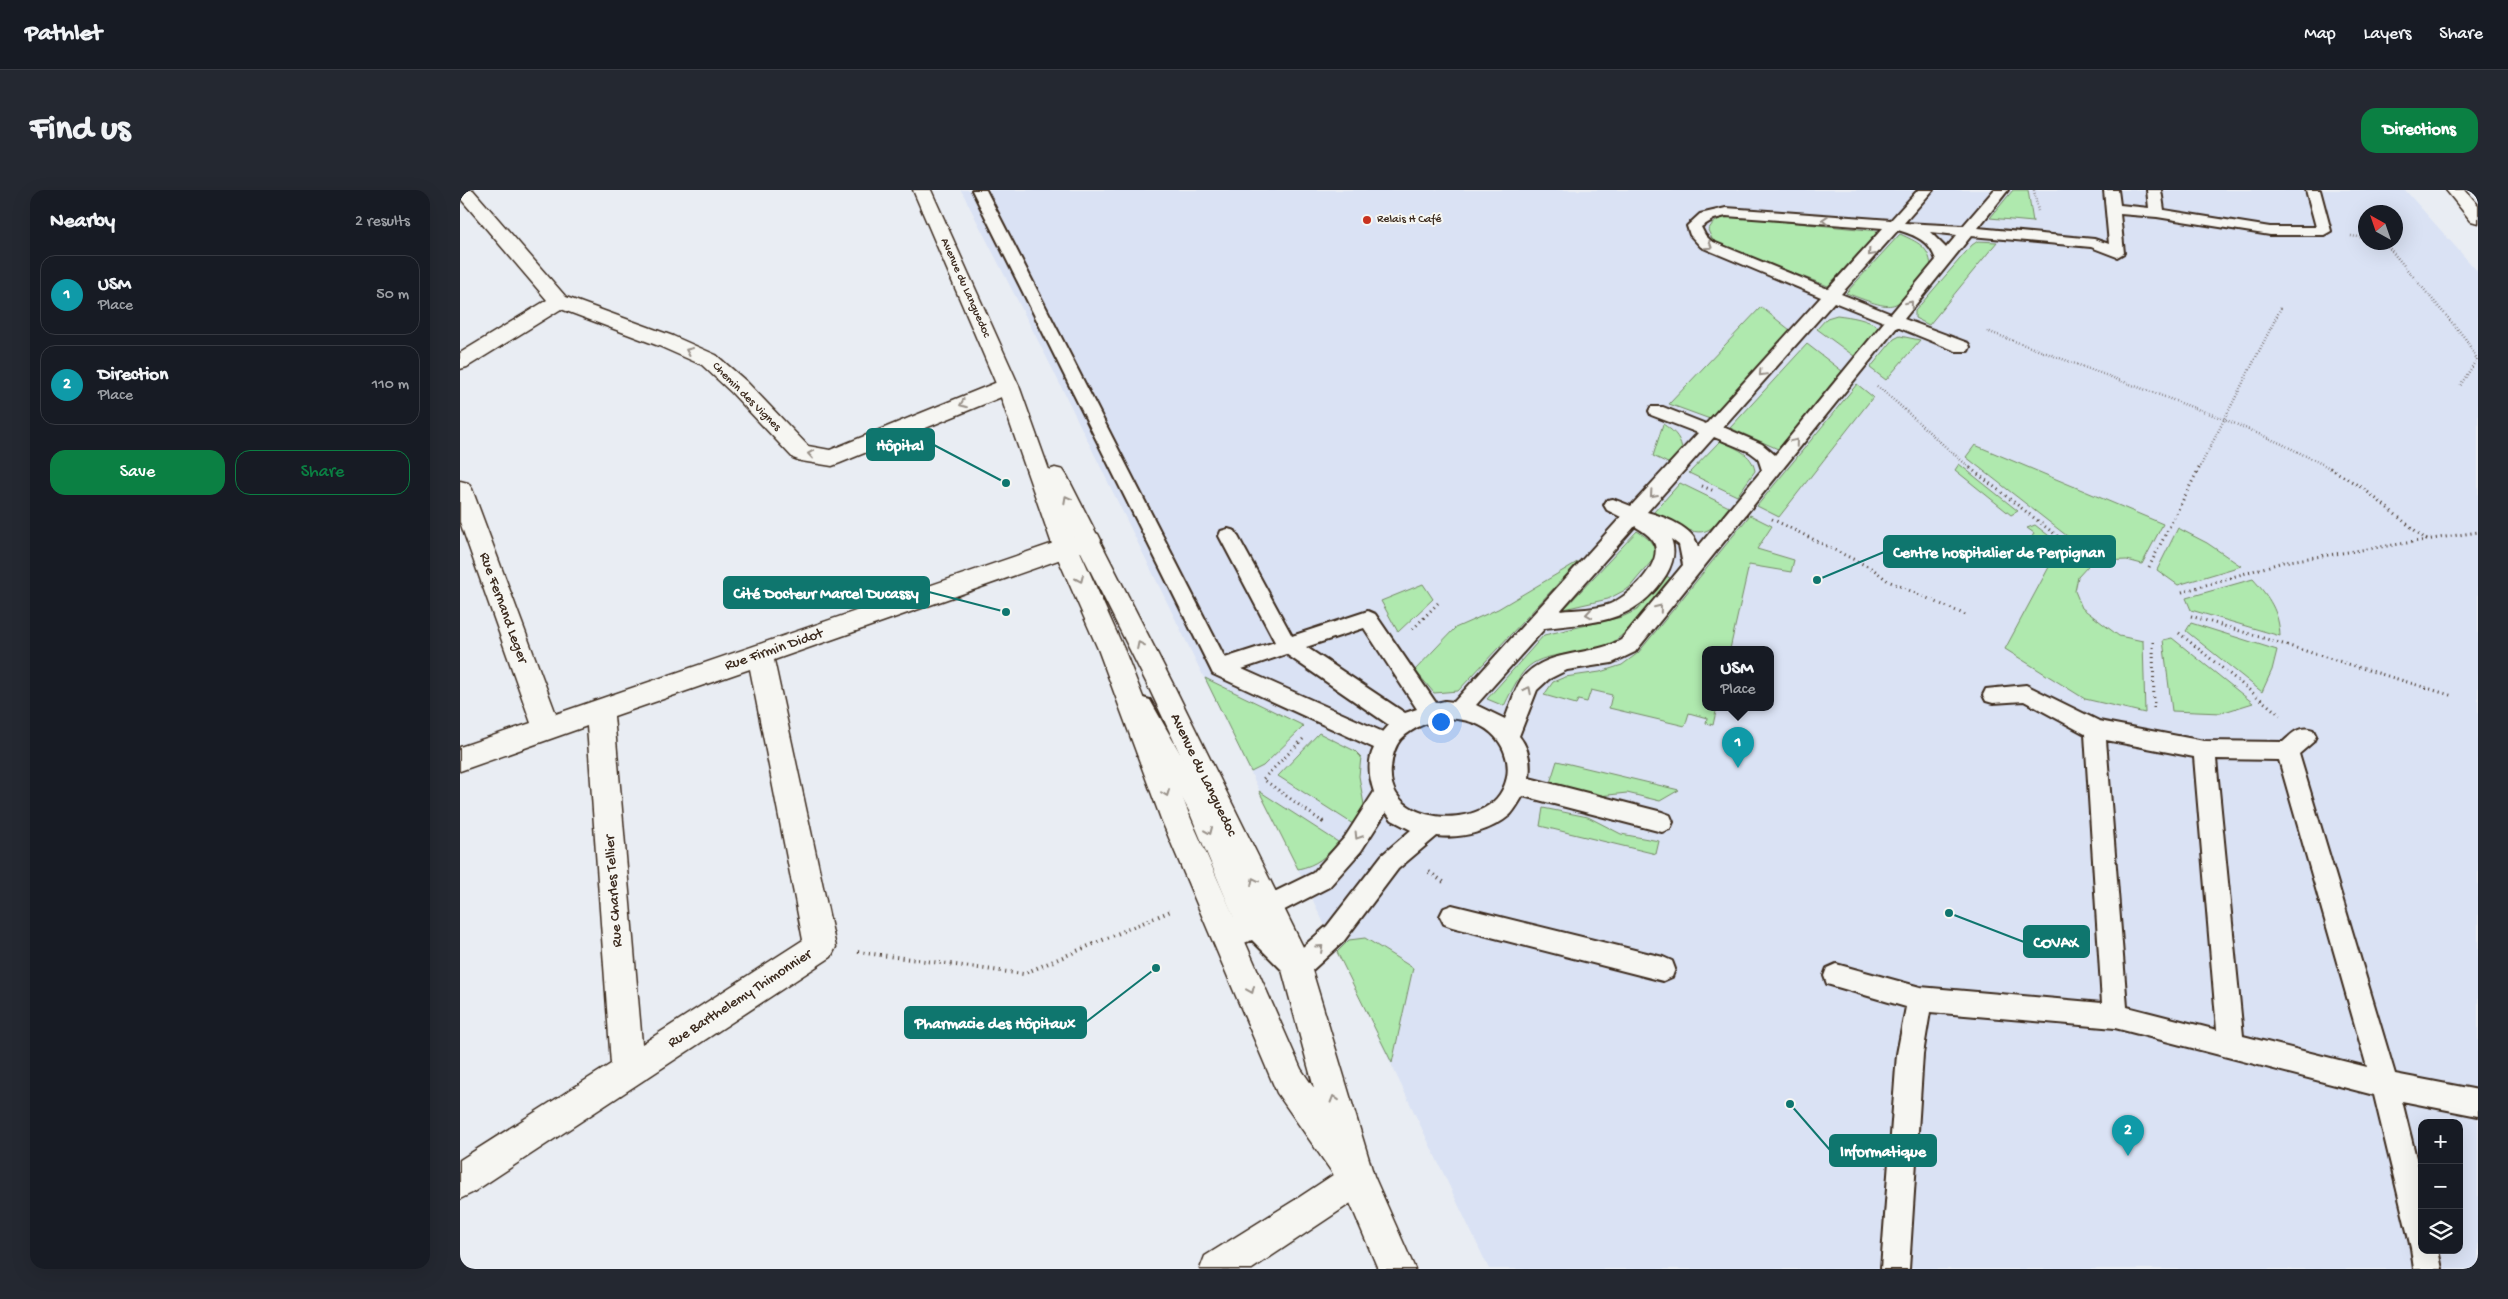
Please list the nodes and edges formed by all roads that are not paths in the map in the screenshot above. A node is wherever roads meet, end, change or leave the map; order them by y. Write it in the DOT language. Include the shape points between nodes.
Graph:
graph roads {
  1 [pos="463,190"];
  2 [pos="922,190"];
  3 [pos="979,190"];
  4 [pos="1926,190"];
  5 [pos="2001,190"];
  6 [pos="2111,190"];
  7 [pos="2154,190"];
  8 [pos="2313,190"];
  9 [pos="2455,190"];
  10 [pos="2474,190"];
  11 [pos="2478,194"];
  12 [pos="2114,209"];
  13 [pos="2158,213"];
  14 [pos="2477,215"];
  15 [pos="1896,225"];
  16 [pos="1970,231"];
  17 [pos="1944,262"];
  18 [pos="1832,297"];
  19 [pos="558,301"];
  20 [pos="1895,322"];
  21 [pos="1962,347"];
  22 [pos="460,362"];
  23 [pos="1008,386"];
  24 [pos="1657,411"];
  25 [pos="1709,431"];
  26 [pos="1771,471"];
  27 [pos="460,489"];
  28 [pos="1612,505"];
  29 [pos="1634,516"];
  30 [pos="1228,536"];
  31 [pos="1077,544"];
  32 [pos="1693,565"];
  33 [pos="1539,622"];
  34 [pos="1287,645"];
  35 [pos="1111,649"];
  36 [pos="760,655"];
  37 [pos="1220,668"];
  38 [pos="1993,695"];
  39 [pos="1460,709"];
  40 [pos="600,711"];
  41 [pos="1430,711"];
  42 [pos="1404,724"];
  43 [pos="547,728"];
  44 [pos="2095,729"];
  45 [pos="1509,735"];
  46 [pos="1385,743"];
  47 [pos="2204,750"];
  48 [pos="460,759"];
  49 [pos="1518,785"];
  50 [pos="1385,794"];
  51 [pos="1662,822"];
  52 [pos="1432,827"];
  53 [pos="1256,913"];
  54 [pos="1452,916"];
  55 [pos="1239,960"];
  56 [pos="1297,968"];
  57 [pos="1663,969"];
  58 [pos="1836,976"];
  59 [pos="1920,999"];
  60 [pos="2115,1016"];
  61 [pos="2231,1046"];
  62 [pos="628,1072"];
  63 [pos="2385,1085"];
  64 [pos="2478,1103"];
  65 [pos="1357,1180"];
  66 [pos="460,1181"];
  67 [pos="2418,1224"];
  68 [pos="2425,1254"];
  69 [pos="1218,1269"];
  70 [pos="1397,1269"];
  71 [pos="1895,1269"];
  72 [pos="2428,1269"];
  1 -- 19 [label="street, Chemin des Vignes"];
  2 -- 23 [label="street, Avenue du Languedoc"];
  3 -- 37 [label="lane"];
  4 -- 15 [label="lane"];
  5 -- 16 [label="lane"];
  6 -- 12 [label="lane"];
  7 -- 13 [label="lane"];
  8 -- 13 [label="lane" via="2324,231 2270,231"];
  9 -- 14 [label="street"];
  10 -- 11 [label="street"];
  12 -- 13 [label="lane"];
  12 -- 16 [label="lane" via="2117,253 2094,243"];
  15 -- 16 [label="lane"];
  15 -- 17 [label="lane" via="1928,237 1941,248"];
  15 -- 18 [label="lane, one-way"];
  15 -- 18 [label="lane, one-way" via="1726,212 1707,215 1694,226 1696,236 1712,248"];
  16 -- 17 [label="lane"];
  20 -- 17 [label="lane, one-way"];
  18 -- 20 [label="lane"];
  18 -- 25 [label="lane, one-way"];
  19 -- 22 [label="street"];
  23 -- 19 [label="street, Chemin des Vignes, one-way" via="832,458 801,453 709,360"];
  20 -- 21 [label="lane"];
  26 -- 20 [label="lane, one-way"];
  23 -- 31 [label="street, Avenue du Languedoc"];
  24 -- 25 [label="lane"];
  25 -- 26 [label="lane" via="1722,432 1756,448 1766,456"];
  25 -- 29 [label="lane, one-way"];
  26 -- 32 [label="lane"];
  27 -- 43 [label="street, Rue Fernand Leger"];
  28 -- 29 [label="lane"];
  29 -- 32 [label="lane" via="1665,526 1688,542"];
  29 -- 33 [label="lane"];
  29 -- 33 [label="lane, one-way" via="1662,538 1666,557 1662,568 1631,602 1616,610"];
  30 -- 34 [label="lane"];
  31 -- 35 [label="street, Avenue du Languedoc, one-way"];
  31 -- 36 [label="street, Rue Firmin Didot"];
  53 -- 31 [label="street, Avenue du Languedoc, one-way"];
  45 -- 32 [label="lane, one-way" via="1529,685 1564,663 1612,655 1628,646"];
  33 -- 39 [label="lane"];
  34 -- 37 [label="lane"];
  34 -- 41 [label="lane" via="1368,618"];
  34 -- 42 [label="lane"];
  35 -- 53 [label="lane, one-way"];
  35 -- 55 [label="street, Avenue du Languedoc, one-way" via="1176,819"];
  36 -- 40 [label="street, Rue Firmin Didot"];
  36 -- 62 [label="street, Rue Barthelemy Thimonnier" via="820,947"];
  37 -- 46 [label="lane"];
  38 -- 44 [label="lane" via="2026,693"];
  39 -- 41 [label="lane"];
  39 -- 45 [label="lane" via="1496,723"];
  40 -- 43 [label="street, Rue Firmin Didot"];
  40 -- 62 [label="street, Rue Charles Tellier"];
  41 -- 42 [label="lane"];
  42 -- 46 [label="lane"];
  43 -- 48 [label="street, Rue Firmin Didot"];
  44 -- 47 [label="lane"];
  44 -- 60 [label="lane"];
  45 -- 49 [label="lane" via="1518,751 1521,768"];
  46 -- 50 [label="lane" via="1379,760 1379,777"];
  47 -- 61 [label="lane"];
  47 -- 63 [label="lane" via="2296,743"];
  49 -- 51 [label="lane"];
  49 -- 52 [label="lane" via="1510,800 1482,822 1464,827"];
  50 -- 52 [label="lane" via="1404,815"];
  50 -- 53 [label="lane, one-way" via="1353,844 1321,880"];
  56 -- 52 [label="lane, one-way" via="1335,934 1390,862"];
  53 -- 55 [label="lane"];
  53 -- 56 [label="street, Avenue du Languedoc"];
  54 -- 57 [label="lane"];
  55 -- 65 [label="street, Avenue du Languedoc, one-way" via="1289,1081"];
  65 -- 56 [label="street, Avenue du Languedoc, one-way"];
  58 -- 59 [label="lane"];
  59 -- 60 [label="lane"];
  59 -- 71 [label="lane" via="1910,1054"];
  60 -- 61 [label="lane"];
  61 -- 63 [label="lane"];
  62 -- 66 [label="street, Rue Barthelemy Thimonnier"];
  63 -- 64 [label="lane"];
  63 -- 67 [label="lane"];
  65 -- 69 [label="street"];
  65 -- 70 [label="street, Avenue du Languedoc"];
  68 -- 72 [label="lane"];
}
